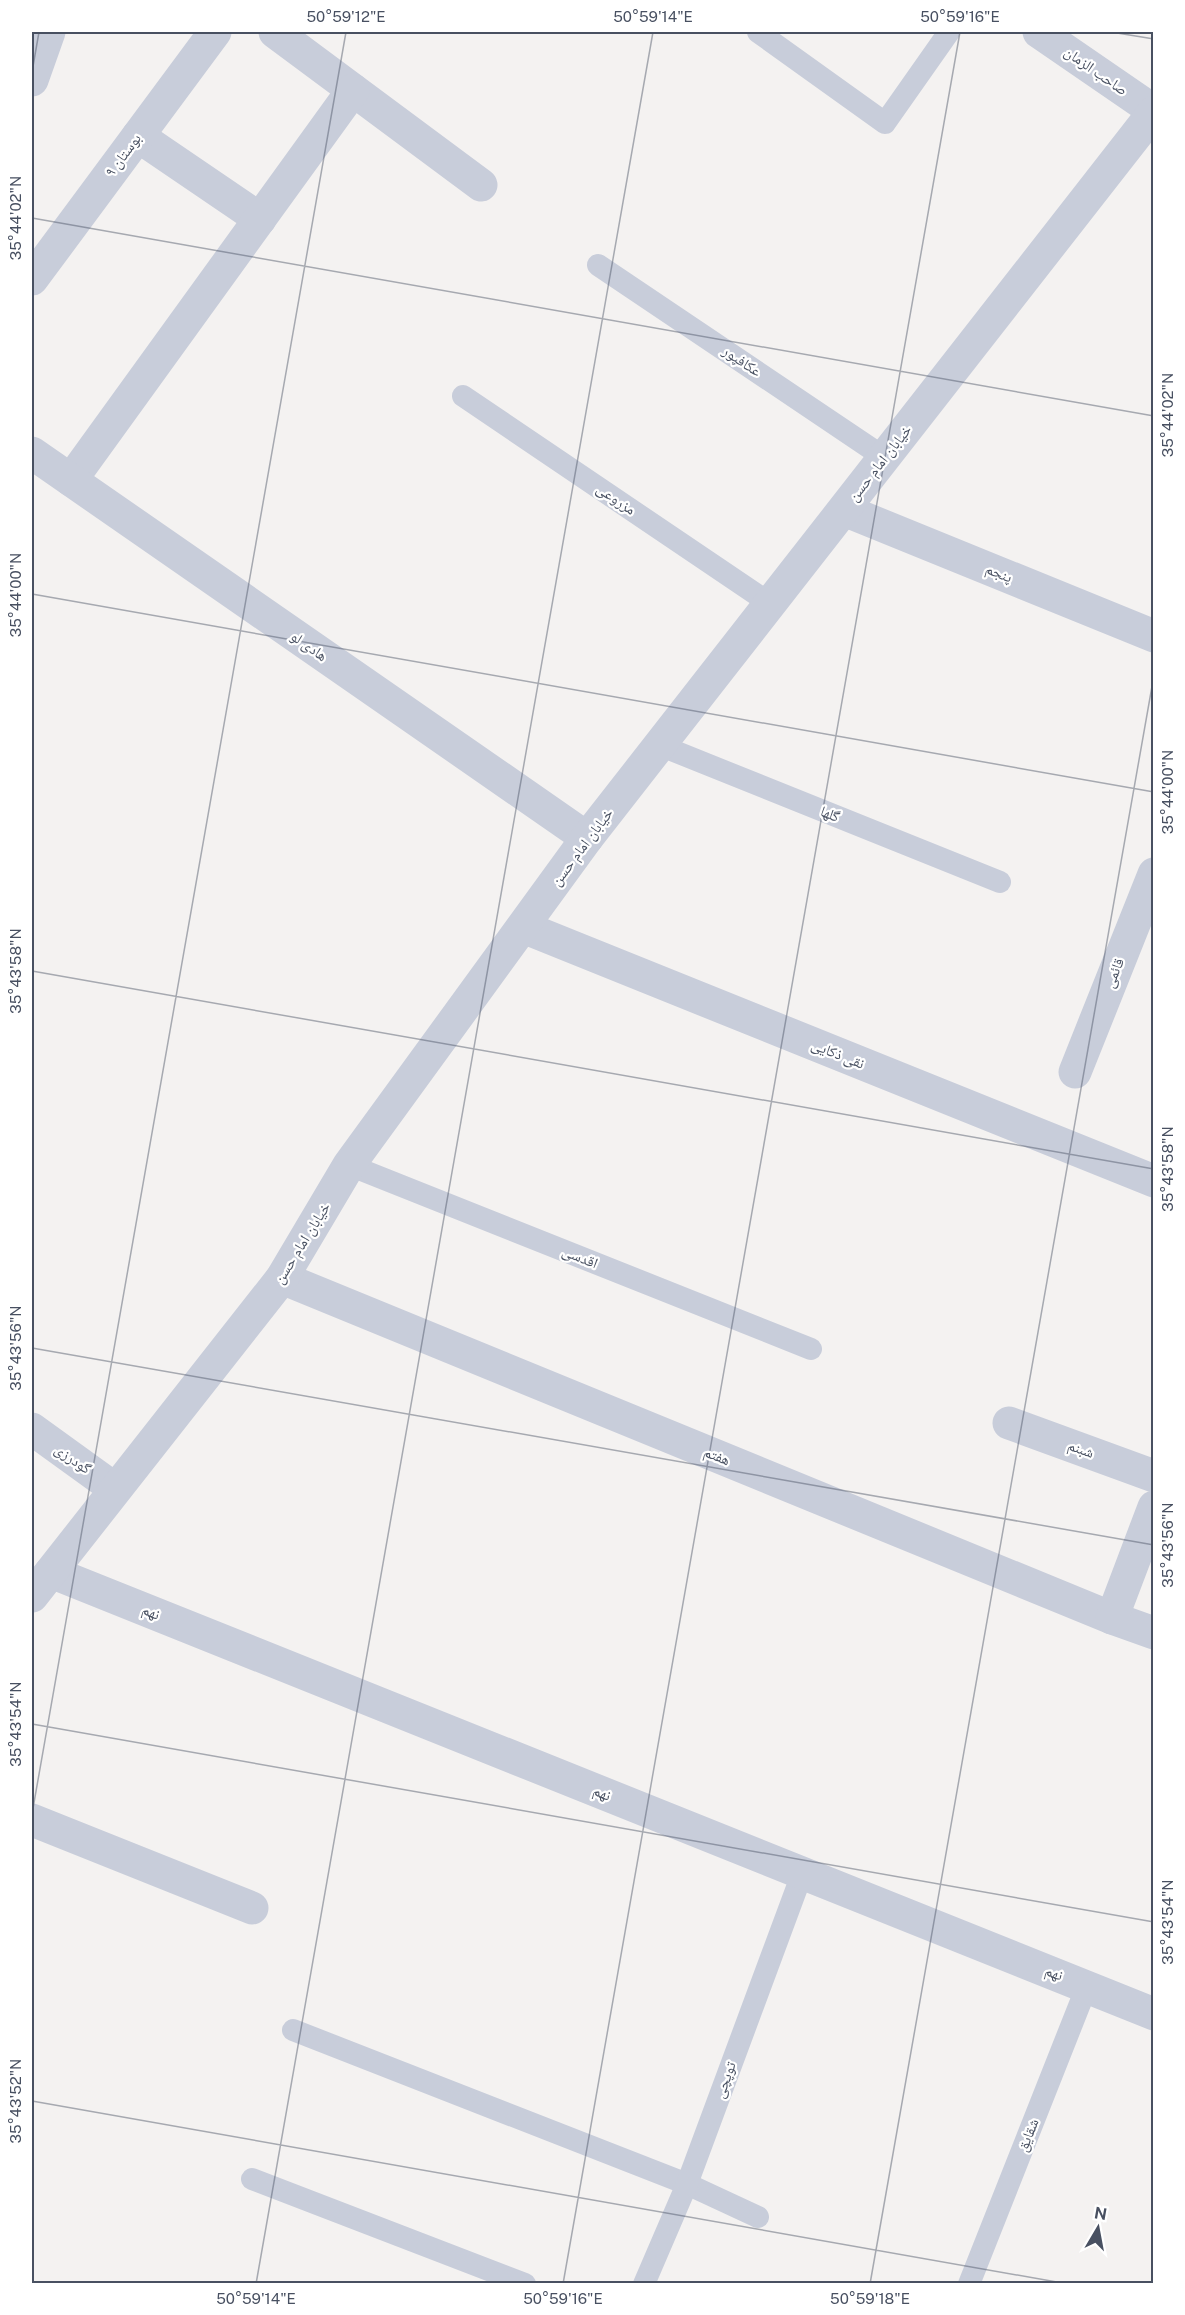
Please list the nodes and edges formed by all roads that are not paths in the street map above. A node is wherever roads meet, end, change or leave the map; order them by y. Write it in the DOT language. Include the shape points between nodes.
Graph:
graph roads {
  1 [pos="49,32"];
  2 [pos="215,32"];
  3 [pos="275,32"];
  4 [pos="758,32"];
  5 [pos="949,32"];
  6 [pos="1039,32"];
  7 [pos="32,80"];
  8 [pos="353,90"];
  9 [pos="1154,112"];
  10 [pos="138,135"];
  11 [pos="481,185"];
  12 [pos="260,219"];
  13 [pos="598,265"];
  14 [pos="32,279"];
  15 [pos="464,396"];
  16 [pos="32,453"];
  17 [pos="885,458"];
  18 [pos="71,480"];
  19 [pos="844,510"];
  20 [pos="769,603"];
  21 [pos="1154,636"];
  22 [pos="660,745"];
  23 [pos="587,838"];
  24 [pos="1154,874"];
  25 [pos="1000,882"];
  26 [pos="523,927"];
  27 [pos="1075,1072"];
  28 [pos="349,1165"];
  29 [pos="1154,1181"];
  30 [pos="282,1278"];
  31 [pos="811,1349"];
  32 [pos="1009,1423"];
  33 [pos="32,1430"];
  34 [pos="1154,1476"];
  35 [pos="116,1489"];
  36 [pos="1154,1507"];
  37 [pos="41,1584"];
  38 [pos="1112,1618"];
  39 [pos="1154,1633"];
  40 [pos="32,1820"];
  41 [pos="802,1874"];
  42 [pos="252,1908"];
  43 [pos="1087,1986"];
  44 [pos="1154,2014"];
  45 [pos="292,2030"];
  46 [pos="252,2179"];
  47 [pos="687,2184"];
  48 [pos="758,2217"];
  49 [pos="525,2283"];
  50 [pos="644,2283"];
  51 [pos="969,2283"];
  1 -- 7 [label="street"];
  2 -- 10 [label="street, بوستان ۹"];
  3 -- 8 [label="street"];
  4 -- 5 [label="lane" via="885,123"];
  6 -- 9 [label="street, صاحب الزمان"];
  8 -- 11 [label="street"];
  8 -- 12 [label="street"];
  9 -- 17 [label="street, خیابان امام حسن"];
  10 -- 12 [label="street"];
  10 -- 14 [label="street, بوستان ۹"];
  12 -- 18 [label="street"];
  13 -- 17 [label="lane, عکافپور"];
  15 -- 20 [label="lane, مزروعی"];
  16 -- 18 [label="street, هادی لو"];
  17 -- 19 [label="street, خیابان امام حسن"];
  18 -- 23 [label="street, هادی لو"];
  19 -- 20 [label="street, خیابان امام حسن"];
  19 -- 21 [label="street, پنجم"];
  20 -- 22 [label="street, خیابان امام حسن"];
  22 -- 23 [label="street, خیابان امام حسن"];
  22 -- 25 [label="lane, گلها"];
  23 -- 26 [label="street, خیابان امام حسن"];
  24 -- 27 [label="street, قائمی"];
  26 -- 28 [label="street, خیابان امام حسن"];
  26 -- 29 [label="street, نقی ذکایی"];
  28 -- 30 [label="street, خیابان امام حسن"];
  28 -- 31 [label="lane, اقدسی"];
  30 -- 35 [label="street, خیابان امام حسن"];
  30 -- 38 [label="street, هفتم"];
  32 -- 34 [label="street, شبنم"];
  33 -- 35 [label="street, گودرزی"];
  35 -- 37 [label="street, خیابان امام حسن"];
  36 -- 38 [label="street"];
  37 -- 41 [label="street, نهم"];
  38 -- 39 [label="street, هفتم"];
  40 -- 42 [label="street"];
  41 -- 43 [label="street, نهم"];
  41 -- 47 [label="lane, توپچی"];
  43 -- 44 [label="street, نهم"];
  43 -- 51 [label="lane, شقایق"];
  45 -- 47 [label="lane"];
  46 -- 49 [label="lane"];
  47 -- 48 [label="lane"];
  47 -- 50 [label="lane, توپچی"];
}
